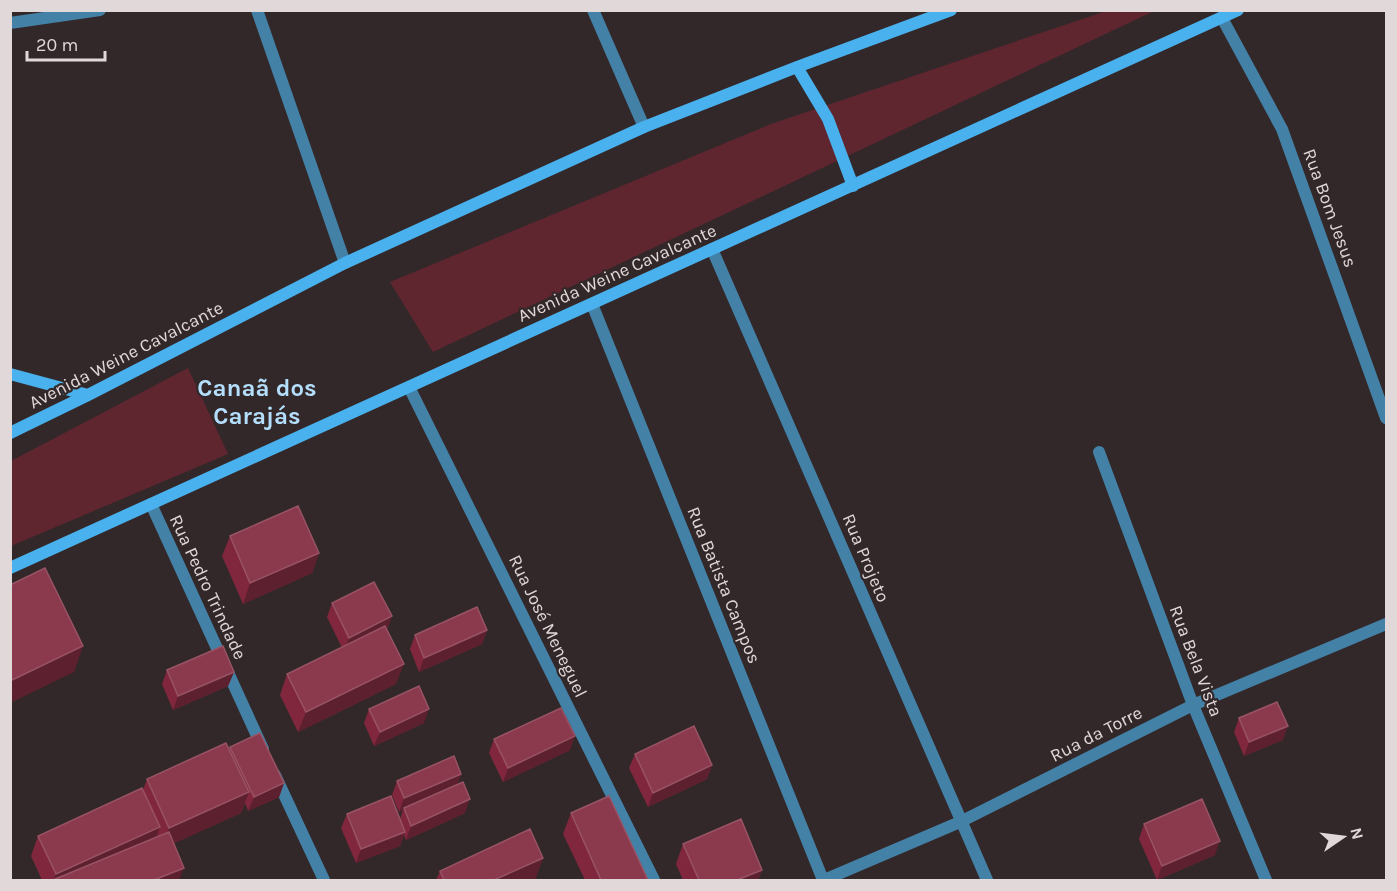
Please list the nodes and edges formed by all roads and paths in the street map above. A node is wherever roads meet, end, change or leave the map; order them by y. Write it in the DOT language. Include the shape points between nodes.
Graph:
graph roads {
  1 [pos="100,10"];
  2 [pos="257,10"];
  3 [pos="593,10"];
  4 [pos="951,10"];
  5 [pos="1238,10"];
  6 [pos="1222,18"];
  7 [pos="10,23"];
  8 [pos="797,67"];
  9 [pos="644,126"];
  10 [pos="853,186"];
  11 [pos="712,249"];
  12 [pos="345,263"];
  13 [pos="592,304"];
  14 [pos="10,374"];
  15 [pos="409,387"];
  16 [pos="88,395"];
  17 [pos="1386,418"];
  18 [pos="10,433"];
  19 [pos="1099,452"];
  20 [pos="150,504"];
  21 [pos="10,568"];
  22 [pos="1386,624"];
  23 [pos="1193,705"];
  24 [pos="960,822"];
  25 [pos="324,880"];
  26 [pos="654,880"];
  27 [pos="824,880"];
  28 [pos="987,880"];
  29 [pos="1266,880"];
  1 -- 7 [label="street"];
  2 -- 12 [label="street"];
  3 -- 9 [label="street"];
  4 -- 8 [label="main road, Avenida Weine Cavalcante"];
  5 -- 6 [label="main road, Avenida Weine Cavalcante"];
  6 -- 10 [label="main road, Avenida Weine Cavalcante"];
  6 -- 17 [label="street, Rua Bom Jesus" via="1282,129"];
  8 -- 9 [label="main road, Avenida Weine Cavalcante"];
  8 -- 10 [label="main road" via="828,119"];
  9 -- 12 [label="main road, Avenida Weine Cavalcante"];
  10 -- 11 [label="main road, Avenida Weine Cavalcante"];
  11 -- 13 [label="main road, Avenida Weine Cavalcante"];
  11 -- 24 [label="street, Rua Projeto"];
  12 -- 16 [label="main road, Avenida Weine Cavalcante"];
  13 -- 15 [label="main road, Avenida Weine Cavalcante"];
  13 -- 27 [label="street, Rua Batista Campos"];
  14 -- 16 [label="main road"];
  15 -- 20 [label="main road, Avenida Weine Cavalcante"];
  15 -- 26 [label="street, Rua José Meneguel"];
  16 -- 18 [label="main road, Avenida Weine Cavalcante"];
  19 -- 23 [label="street, Rua Bela Vista"];
  20 -- 21 [label="main road, Avenida Weine Cavalcante"];
  20 -- 25 [label="street, Rua Pedro Trindade"];
  22 -- 23 [label="street, Rua da Torre"];
  23 -- 24 [label="street, Rua da Torre"];
  23 -- 29 [label="street, Rua Bela Vista"];
  24 -- 27 [label="street, Rua da Torre"];
  24 -- 28 [label="street, Rua Projeto"];
}
